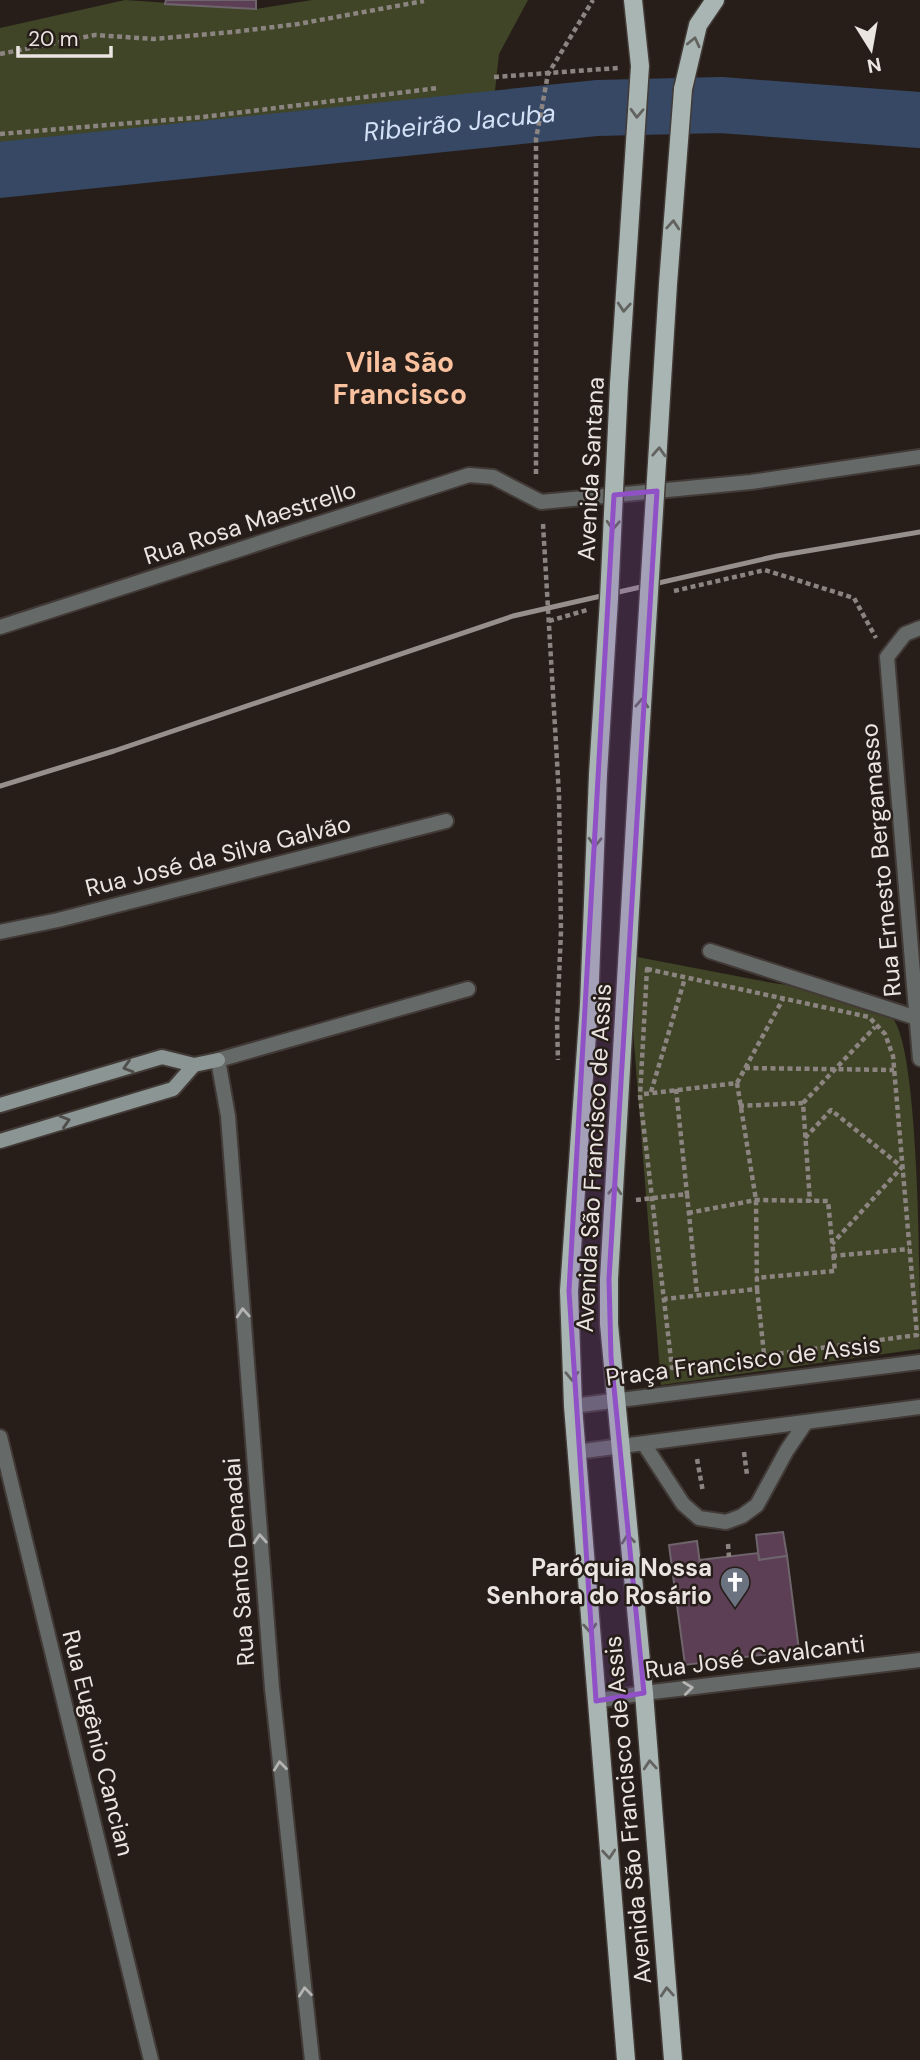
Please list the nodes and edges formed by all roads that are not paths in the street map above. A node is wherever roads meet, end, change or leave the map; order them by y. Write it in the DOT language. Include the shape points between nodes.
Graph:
graph roads {
  1 [pos="633,0"];
  2 [pos="715,0"];
  3 [pos="920,457"];
  4 [pos="0,627"];
  5 [pos="920,628"];
  6 [pos="446,821"];
  7 [pos="0,932"];
  8 [pos="591,942"];
  9 [pos="710,951"];
  10 [pos="468,989"];
  11 [pos="918,1018"];
  12 [pos="920,1059"];
  13 [pos="218,1060"];
  14 [pos="194,1065"];
  15 [pos="0,1105"];
  16 [pos="0,1141"];
  17 [pos="920,1362"];
  18 [pos="615,1401"];
  19 [pos="573,1406"];
  20 [pos="920,1407"];
  21 [pos="806,1422"];
  22 [pos="0,1437"];
  23 [pos="644,1444"];
  24 [pos="619,1447"];
  25 [pos="576,1452"];
  26 [pos="920,1660"];
  27 [pos="644,1693"];
  28 [pos="596,1702"];
  29 [pos="151,2060"];
  30 [pos="312,2060"];
  31 [pos="625,2060"];
  32 [pos="673,2060"];
  1 -- 8 [label="main road, Avenida Santana, one-way, bridge" via="640,66"];
  18 -- 2 [label="main road, Avenida São Francisco de Assis, one-way, bridge" via="609,1279 668,285 683,89 698,25"];
  3 -- 4 [label="street, Rua Rosa Maestrello" via="751,482 541,502 493,477 469,475"];
  5 -- 11 [label="street, Rua Ernesto Bergamasso" via="905,634 887,657"];
  6 -- 7 [label="street, Rua José da Silva Galvão"];
  8 -- 19 [label="main road, Avenida São Francisco de Assis, one-way" via="569,1291"];
  9 -- 11 [label="street"];
  10 -- 13 [label="street"];
  11 -- 12 [label="street, Rua Ernesto Bergamasso"];
  13 -- 14 [label="street"];
  30 -- 13 [label="street, Rua Santo Denadai, one-way" via="272,1688 228,1116"];
  14 -- 15 [label="street, one-way" via="162,1057"];
  16 -- 14 [label="street, one-way" via="173,1089"];
  17 -- 18 [label="street, Praça Francisco de Assis"];
  18 -- 19 [label="street, Praça Francisco de Assis"];
  18 -- 24 [label="main road, Avenida São Francisco de Assis"];
  19 -- 25 [label="main road, Avenida São Francisco de Assis"];
  20 -- 21 [label="street"];
  21 -- 23 [label="street"];
  21 -- 23 [label="street" via="757,1505 726,1522 699,1518 683,1504"];
  22 -- 29 [label="street, Rua Eugênio Cancian"];
  23 -- 24 [label="street"];
  24 -- 25 [label="street"];
  27 -- 24 [label="main road, Avenida São Francisco de Assis, one-way"];
  25 -- 28 [label="main road, Avenida São Francisco de Assis, one-way"];
  27 -- 26 [label="street, Rua José Cavalcanti, one-way"];
  27 -- 28 [label="street, Rua José Cavalcanti"];
  32 -- 27 [label="main road, Avenida São Francisco de Assis, one-way"];
  28 -- 31 [label="main road, Avenida São Francisco de Assis, one-way"];
}
